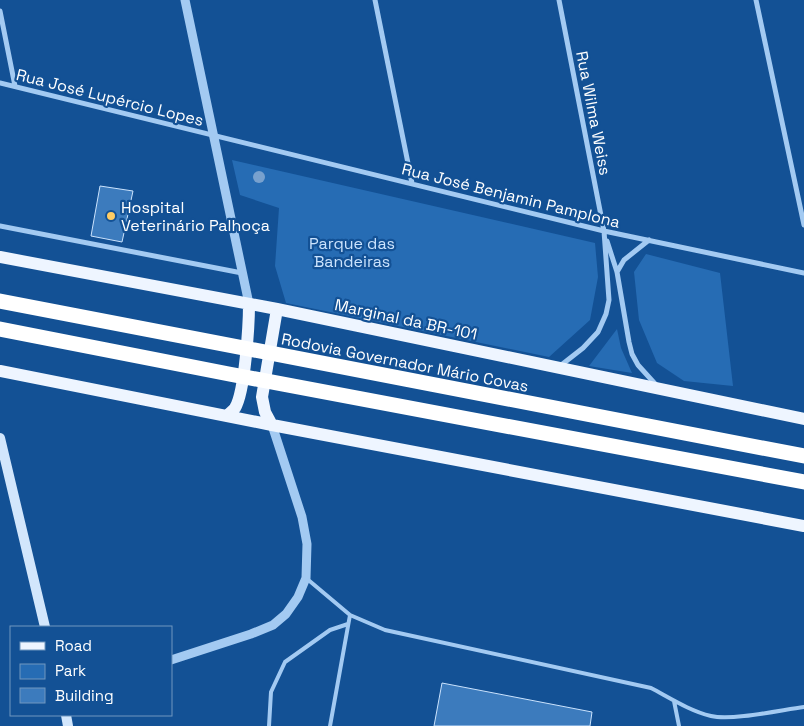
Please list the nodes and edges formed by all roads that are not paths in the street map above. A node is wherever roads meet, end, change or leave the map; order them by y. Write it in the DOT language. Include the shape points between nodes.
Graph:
graph roads {
  1 [pos="186,0"];
  2 [pos="375,0"];
  3 [pos="559,0"];
  4 [pos="756,0"];
  5 [pos="0,11"];
  6 [pos="0,83"];
  7 [pos="14,86"];
  8 [pos="214,135"];
  9 [pos="412,184"];
  10 [pos="804,225"];
  11 [pos="0,226"];
  12 [pos="604,231"];
  13 [pos="649,240"];
  14 [pos="0,257"];
  15 [pos="617,272"];
  16 [pos="242,273"];
  17 [pos="804,274"];
  18 [pos="0,301"];
  19 [pos="249,304"];
  20 [pos="278,309"];
  21 [pos="0,329"];
  22 [pos="558,368"];
  23 [pos="0,370"];
  24 [pos="659,389"];
  25 [pos="227,416"];
  26 [pos="804,419"];
  27 [pos="272,425"];
  28 [pos="0,438"];
  29 [pos="804,456"];
  30 [pos="804,482"];
  31 [pos="804,526"];
  32 [pos="306,578"];
  33 [pos="350,615"];
  34 [pos="348,624"];
  35 [pos="45,626"];
  36 [pos="172,660"];
  37 [pos="674,701"];
  38 [pos="804,707"];
  39 [pos="269,726"];
  40 [pos="330,726"];
  41 [pos="679,726"];
  1 -- 8 [label="street"];
  2 -- 9 [label="street"];
  3 -- 12 [label="street, Rua Wilma Weiss"];
  4 -- 10 [label="street"];
  5 -- 7 [label="street"];
  6 -- 7 [label="street, Rua José Lupércio Lopes"];
  7 -- 8 [label="street, Rua José Lupércio Lopes"];
  8 -- 9 [label="street, Rua José Benjamin Pamplona"];
  8 -- 16 [label="street"];
  9 -- 12 [label="street, Rua José Benjamin Pamplona"];
  11 -- 16 [label="street"];
  12 -- 13 [label="street, Rua José Benjamin Pamplona"];
  12 -- 15 [label="street"];
  12 -- 22 [label="street" via="609,300 606,314 598,332"];
  13 -- 15 [label="street" via="624,260"];
  13 -- 17 [label="street, Rua José Benjamin Pamplona"];
  14 -- 19 [label="main road, Marginal da BR-101"];
  15 -- 24 [label="street" via="632,354"];
  16 -- 19 [label="street"];
  18 -- 29 [label="highway, Rodovia Governador Mário Covas"];
  19 -- 20 [label="main road, Marginal da BR-101"];
  19 -- 25 [label="main road" via="240,395 235,408"];
  20 -- 22 [label="main road, Marginal da BR-101"];
  20 -- 27 [label="main road" via="262,397"];
  21 -- 30 [label="highway"];
  22 -- 24 [label="main road, Marginal da BR-101"];
  23 -- 25 [label="main road"];
  24 -- 26 [label="main road, Marginal da BR-101"];
  25 -- 27 [label="main road"];
  27 -- 31 [label="main road"];
  27 -- 32 [label="street" via="302,517 307,544"];
  28 -- 35 [label="main road"];
  32 -- 33 [label="lane"];
  32 -- 36 [label="street" via="298,597 273,625"];
  33 -- 34 [label="lane"];
  33 -- 37 [label="lane" via="385,630 651,688"];
  34 -- 39 [label="lane" via="330,630 285,662 271,692"];
  34 -- 40 [label="lane"];
  37 -- 38 [label="lane" via="712,716 730,717"];
  37 -- 41 [label="lane"];
}
